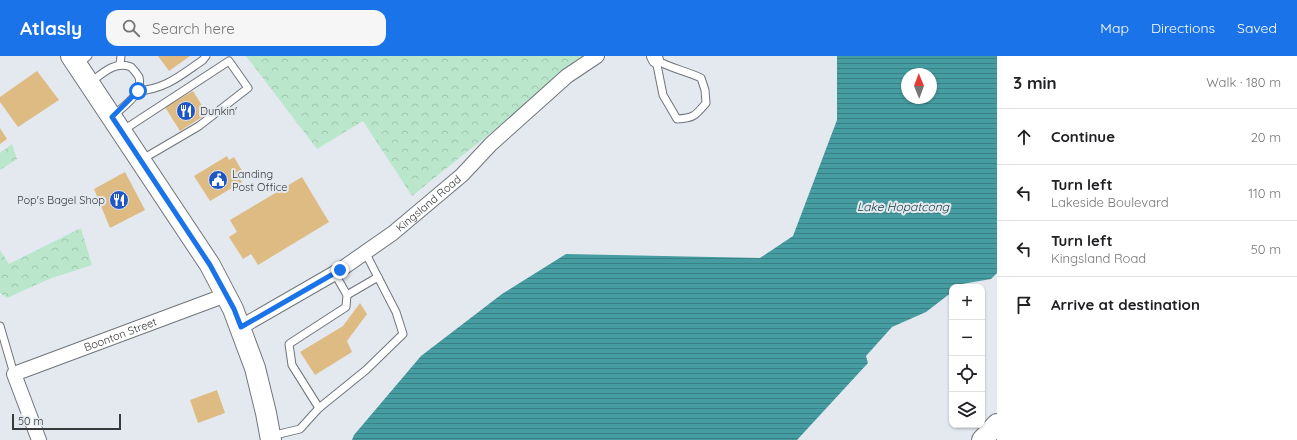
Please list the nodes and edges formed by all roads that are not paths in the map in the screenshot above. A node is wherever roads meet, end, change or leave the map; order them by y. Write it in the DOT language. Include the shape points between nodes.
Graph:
graph roads {
  1 [pos="121,56"];
  2 [pos="206,56"];
  3 [pos="597,56"];
  4 [pos="655,58"];
  5 [pos="79,59"];
  6 [pos="120,64"];
  7 [pos="89,83"];
  8 [pos="138,91"];
  9 [pos="117,124"];
  10 [pos="141,160"];
  11 [pos="366,252"];
  12 [pos="335,274"];
  13 [pos="378,277"];
  14 [pos="226,295"];
  15 [pos="347,295"];
  16 [pos="0,326"];
  17 [pos="241,327"];
  18 [pos="14,374"];
  19 [pos="319,408"];
  20 [pos="997,424"];
  21 [pos="271,438"];
  22 [pos="39,440"];
  23 [pos="982,440"];
  1 -- 6 [label="lane"];
  2 -- 8 [label="lane" via="170,83 160,88"];
  3 -- 11 [label="street, Kingsland Road" via="567,76 491,144 462,175 393,233"];
  4 -- 4 [label="lane" via="663,95 677,119 697,114 706,103 701,78 666,66"];
  5 -- 7 [label="main road"];
  6 -- 7 [label="lane"];
  6 -- 8 [label="lane" via="132,67 139,77"];
  7 -- 9 [label="main road"];
  8 -- 9 [label="lane"];
  9 -- 10 [label="main road"];
  9 -- 10 [label="lane" via="229,61 248,88 199,126"];
  10 -- 14 [label="main road" via="210,265"];
  11 -- 12 [label="street, Kingsland Road"];
  11 -- 13 [label="lane"];
  12 -- 15 [label="lane"];
  12 -- 17 [label="street, Kingsland Road"];
  13 -- 15 [label="lane"];
  13 -- 19 [label="lane" via="396,312 403,334 366,370"];
  14 -- 17 [label="main road"];
  14 -- 18 [label="street, Boonton Street"];
  15 -- 19 [label="lane" via="346,307 289,344 292,365"];
  16 -- 18 [label="lane"];
  17 -- 21 [label="main road" via="261,390"];
  18 -- 22 [label="street"];
  19 -- 21 [label="lane" via="300,429"];
  20 -- 23 [label="main road"];
}
